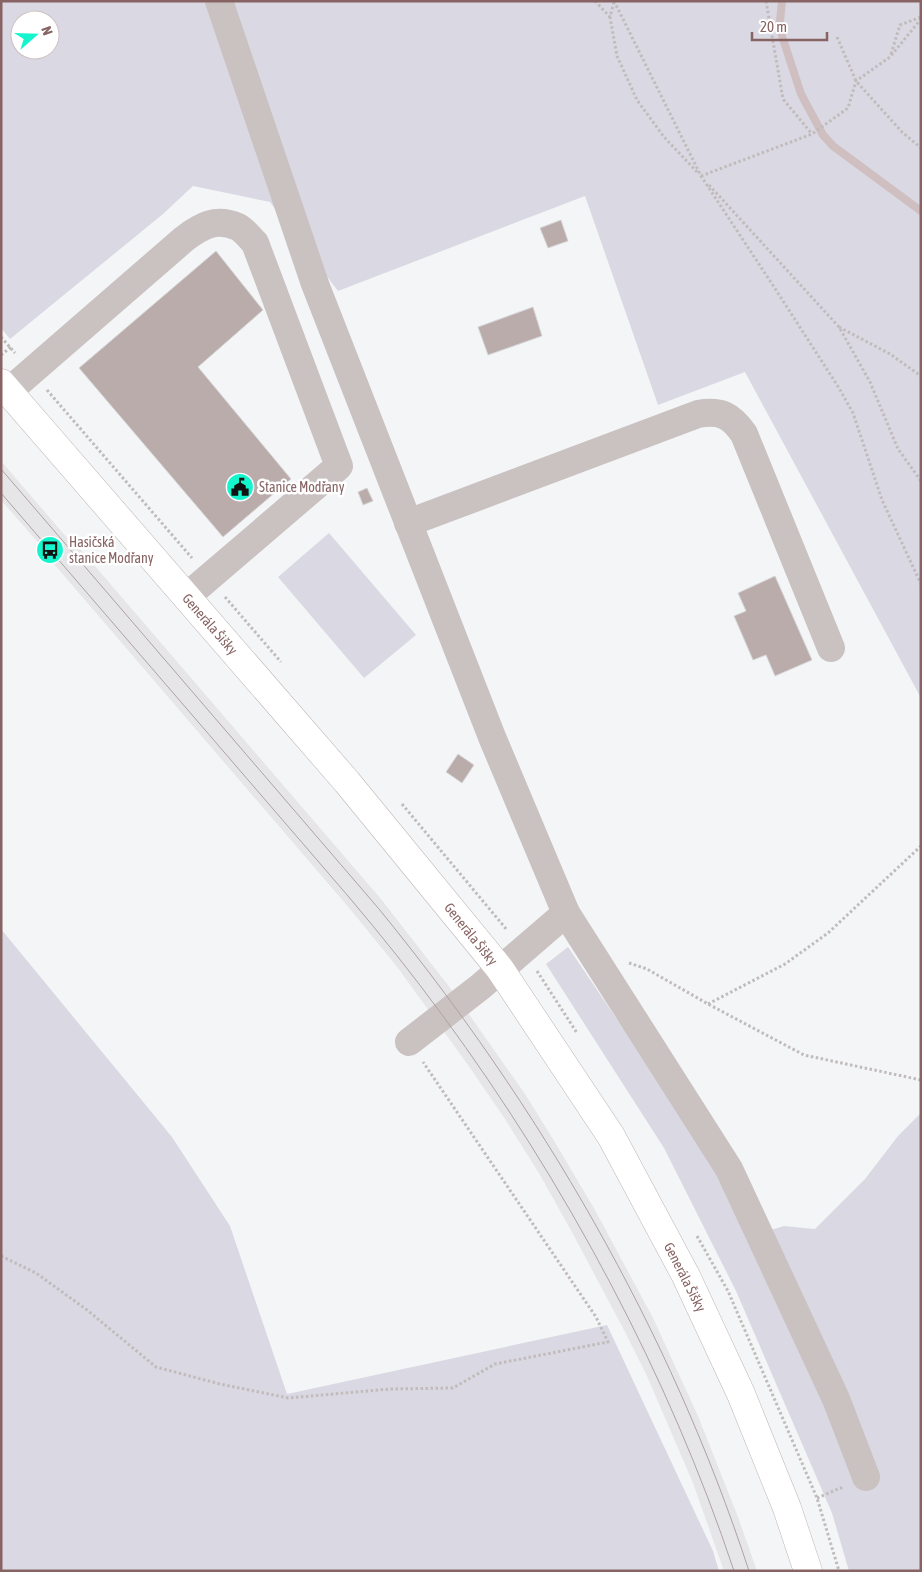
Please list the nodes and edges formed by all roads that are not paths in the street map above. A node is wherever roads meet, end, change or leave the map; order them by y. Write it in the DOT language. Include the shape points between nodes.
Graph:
graph roads {
  1 [pos="219,1"];
  2 [pos="5,387"];
  3 [pos="408,523"];
  4 [pos="186,597"];
  5 [pos="831,648"];
  6 [pos="566,913"];
  7 [pos="500,969"];
  8 [pos="409,1042"];
  9 [pos="866,1477"];
  10 [pos="808,1571"];
  1 -- 3 [label="lane" via="315,284"];
  2 -- 4 [label="main road, Generála Šišky"];
  2 -- 4 [label="lane" via="200,227 218,222 239,227 255,243 338,466"];
  3 -- 5 [label="lane" via="698,414 711,412 725,416 744,434"];
  3 -- 6 [label="lane" via="492,737"];
  4 -- 7 [label="main road, Generála Šišky" via="347,782"];
  6 -- 7 [label="lane"];
  6 -- 9 [label="lane" via="729,1169 836,1399"];
  7 -- 8 [label="lane"];
  7 -- 10 [label="main road, Generála Šišky" via="611,1136 686,1276 741,1394 787,1508"];
}
